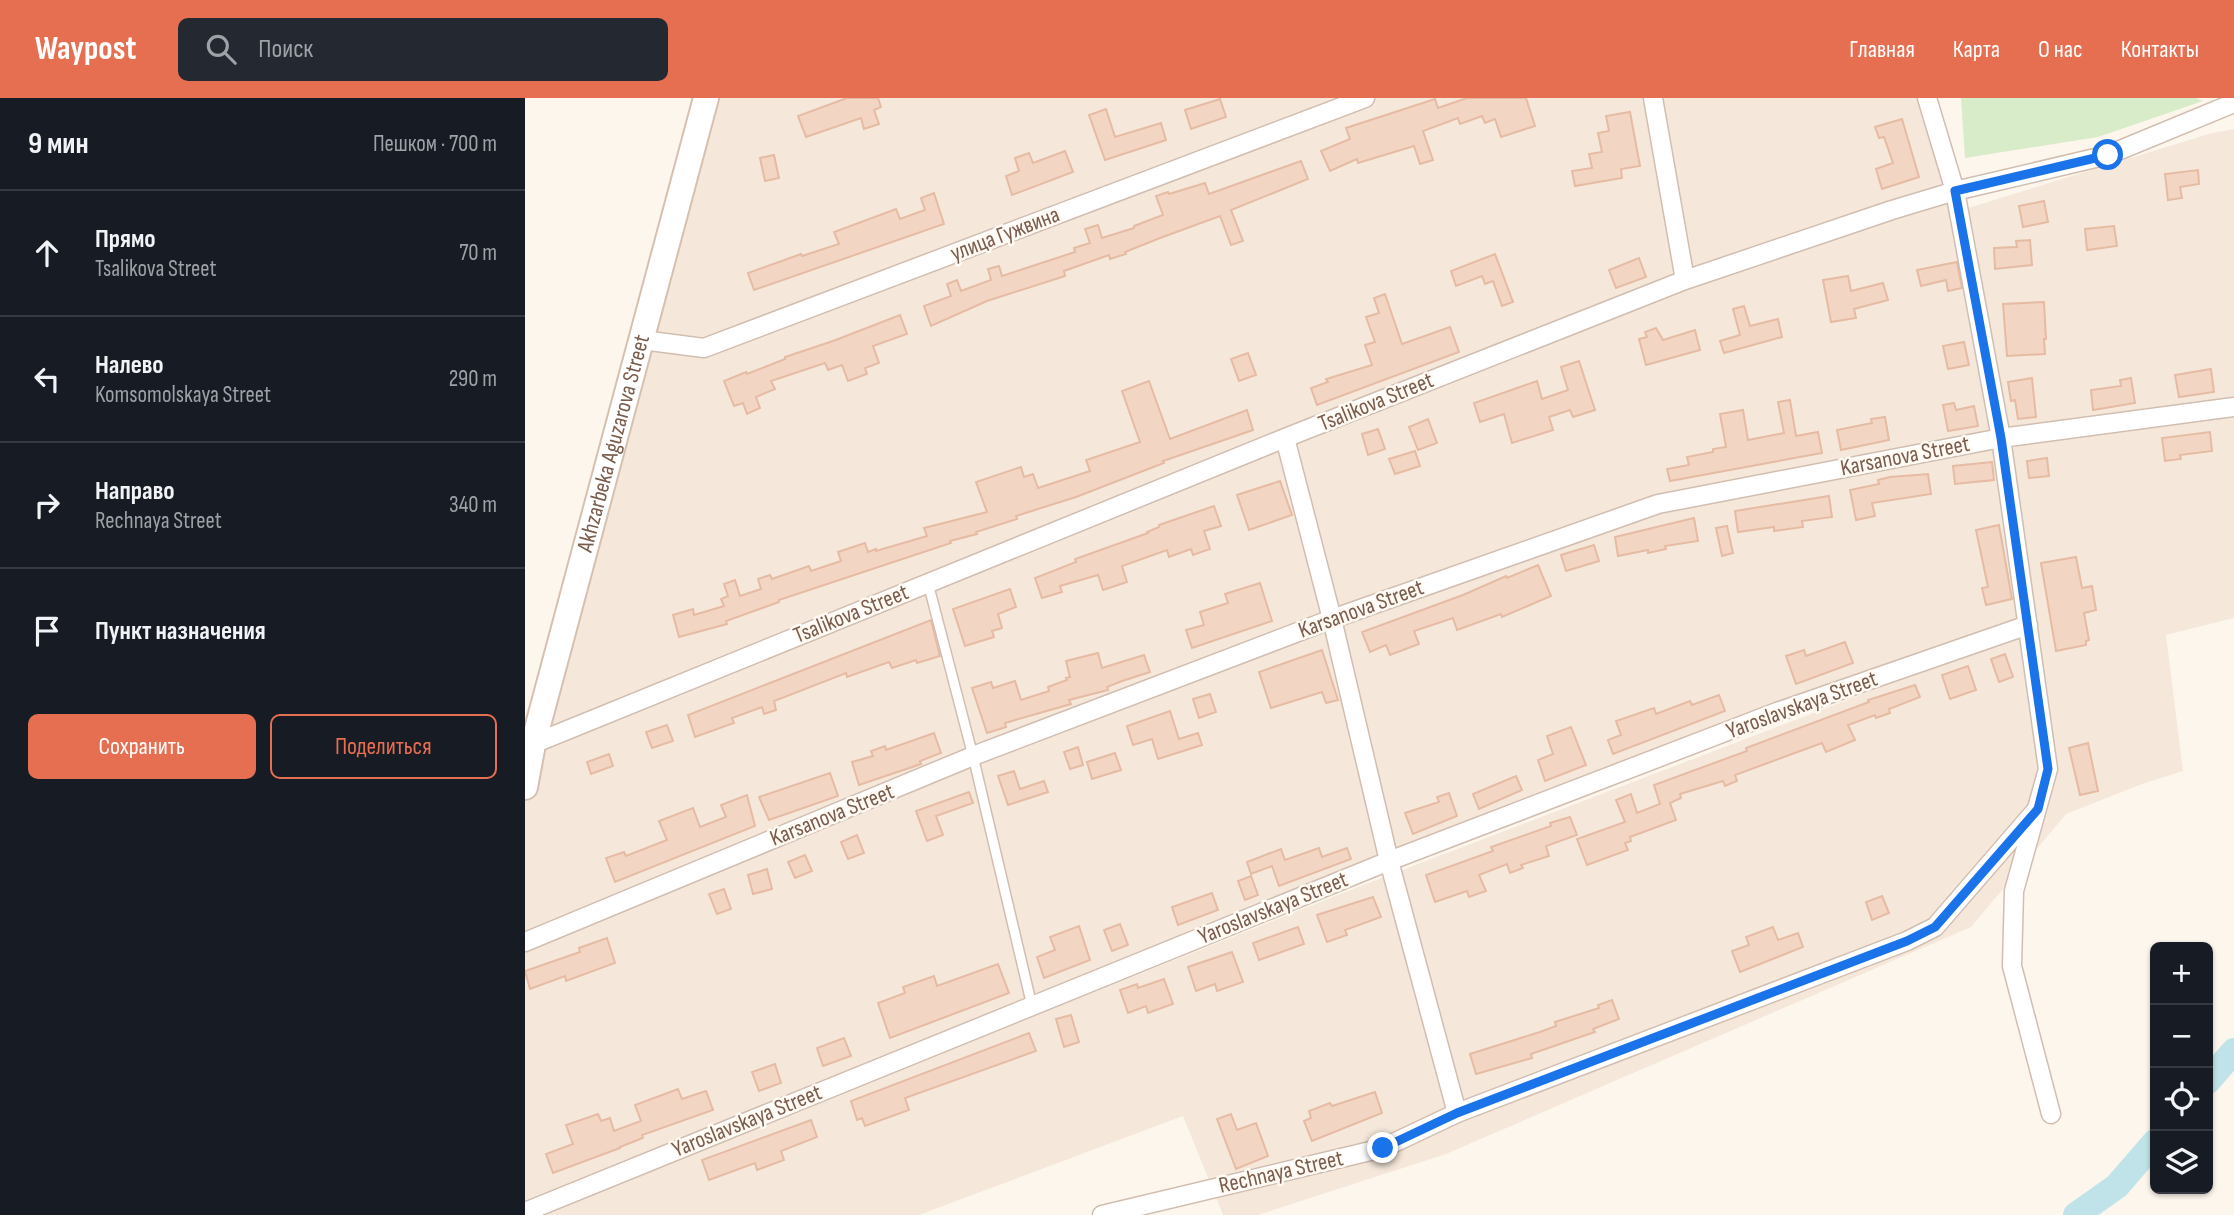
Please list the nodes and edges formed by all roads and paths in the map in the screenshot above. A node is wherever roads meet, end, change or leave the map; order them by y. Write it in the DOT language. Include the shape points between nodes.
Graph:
graph roads {
  1 [pos="706,98"];
  2 [pos="1365,98"];
  3 [pos="1653,98"];
  4 [pos="1927,98"];
  5 [pos="2227,98"];
  6 [pos="2234,103"];
  7 [pos="1955,191"];
  8 [pos="1685,280"];
  9 [pos="642,340"];
  10 [pos="2234,407"];
  11 [pos="1285,438"];
  12 [pos="2001,438"];
  13 [pos="928,583"];
  14 [pos="1332,619"];
  15 [pos="2028,625"];
  16 [pos="533,744"];
  17 [pos="974,756"];
  18 [pos="526,776"];
  19 [pos="2038,809"];
  20 [pos="1389,861"];
  21 [pos="525,942"];
  22 [pos="1033,1006"];
  23 [pos="1457,1113"];
  24 [pos="2051,1114"];
  25 [pos="525,1212"];
  26 [pos="1102,1215"];
  1 -- 9 [label="street, Akhzarbeka Aguzarova Street"];
  2 -- 9 [label="street, улица Гужвина" via="703,348"];
  3 -- 8 [label="street"];
  4 -- 7 [label="street"];
  5 -- 6 [label="street, Tsalikova Street"];
  6 -- 7 [label="street, Tsalikova Street" via="2108,155"];
  7 -- 8 [label="street, Tsalikova Street"];
  7 -- 12 [label="street"];
  8 -- 11 [label="street, Tsalikova Street"];
  9 -- 16 [label="street, Akhzarbeka Aguzarova Street"];
  10 -- 12 [label="street, Karsanova Street"];
  11 -- 13 [label="street, Tsalikova Street"];
  11 -- 14 [label="street"];
  12 -- 14 [label="street, Karsanova Street" via="1658,504"];
  12 -- 15 [label="street"];
  13 -- 16 [label="street, Tsalikova Street"];
  13 -- 17 [label="lane"];
  14 -- 17 [label="street, Karsanova Street"];
  14 -- 20 [label="street"];
  15 -- 19 [label="street" via="2048,769"];
  15 -- 20 [label="street, Yaroslavskaya Street" via="1777,712"];
  16 -- 18 [label="street, Akhzarbeka Aguzarova Street"];
  17 -- 21 [label="street, Karsanova Street"];
  17 -- 22 [label="lane"];
  19 -- 23 [label="street, Rechnaya Street" via="1935,927"];
  19 -- 24 [label="street" via="2014,891 2012,967"];
  20 -- 22 [label="street, Yaroslavskaya Street"];
  20 -- 23 [label="street"];
  22 -- 25 [label="street, Yaroslavskaya Street"];
  23 -- 26 [label="street, Rechnaya Street" via="1383,1148"];
}
